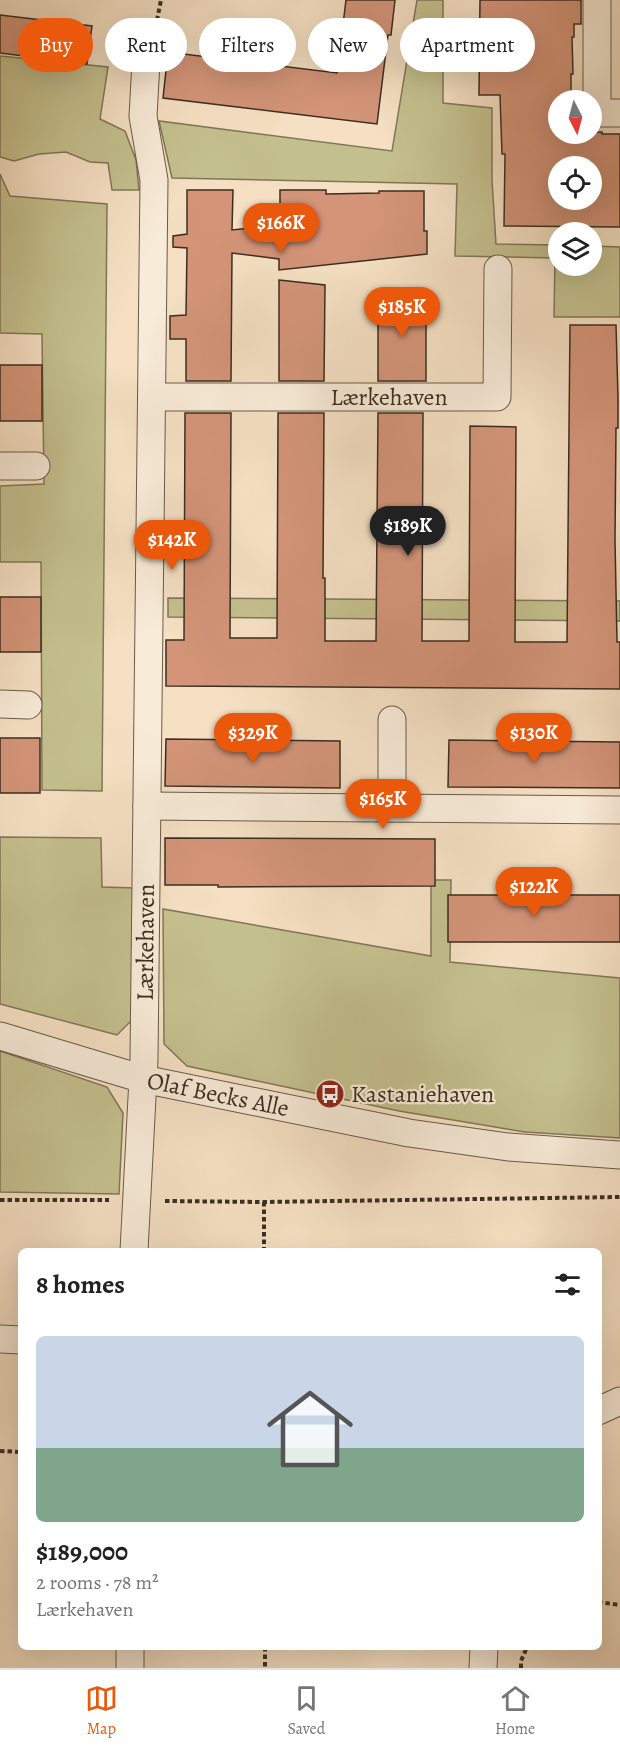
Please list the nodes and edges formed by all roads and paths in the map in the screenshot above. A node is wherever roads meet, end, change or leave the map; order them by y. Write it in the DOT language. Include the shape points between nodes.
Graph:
graph roads {
  1 [pos="161,0"];
  2 [pos="597,0"];
  3 [pos="159,18"];
  4 [pos="145,72"];
  5 [pos="620,113"];
  6 [pos="498,269"];
  7 [pos="152,397"];
  8 [pos="0,466"];
  9 [pos="36,466"];
  10 [pos="0,704"];
  11 [pos="28,705"];
  12 [pos="392,720"];
  13 [pos="147,806"];
  14 [pos="392,808"];
  15 [pos="620,810"];
  16 [pos="0,1036"];
  17 [pos="143,1079"];
  18 [pos="620,1155"];
  19 [pos="620,1197"];
  20 [pos="0,1200"];
  21 [pos="136,1201"];
  22 [pos="264,1202"];
  23 [pos="134,1248"];
  24 [pos="264,1248"];
  25 [pos="0,1339"];
  26 [pos="18,1340"];
  27 [pos="620,1401"];
  28 [pos="602,1409"];
  29 [pos="0,1451"];
  30 [pos="18,1452"];
  31 [pos="602,1603"];
  32 [pos="620,1605"];
  33 [pos="130,1650"];
  34 [pos="265,1650"];
  35 [pos="484,1650"];
  36 [pos="526,1650"];
  37 [pos="130,1668"];
  38 [pos="266,1668"];
  39 [pos="483,1668"];
  40 [pos="521,1668"];
  1 -- 3 [label="path"];
  2 -- 5 [label="street" via="597,113"];
  4 -- 7 [label="street, Lærkehaven" via="143,116 154,180"];
  6 -- 7 [label="street, Lærkehaven" via="497,397"];
  7 -- 13 [label="street, Lærkehaven"];
  8 -- 9 [label="street"];
  10 -- 11 [label="street"];
  12 -- 14 [label="street"];
  13 -- 14 [label="street"];
  13 -- 17 [label="street, Lærkehaven"];
  14 -- 15 [label="street"];
  16 -- 17 [label="street, Olaf Becks Alle"];
  17 -- 18 [label="street, Olaf Becks Alle" via="409,1132 508,1147"];
  17 -- 21 [label="street"];
  19 -- 22 [label="path"];
  20 -- 21 [label="path"];
  21 -- 22 [label="path"];
  21 -- 23 [label="street"];
  22 -- 24 [label="path"];
  25 -- 26 [label="street"];
  27 -- 28 [label="street"];
  29 -- 30 [label="path"];
  31 -- 32 [label="path"];
  33 -- 37 [label="street"];
  34 -- 38 [label="path"];
  35 -- 39 [label="street"];
  36 -- 40 [label="path"];
}
